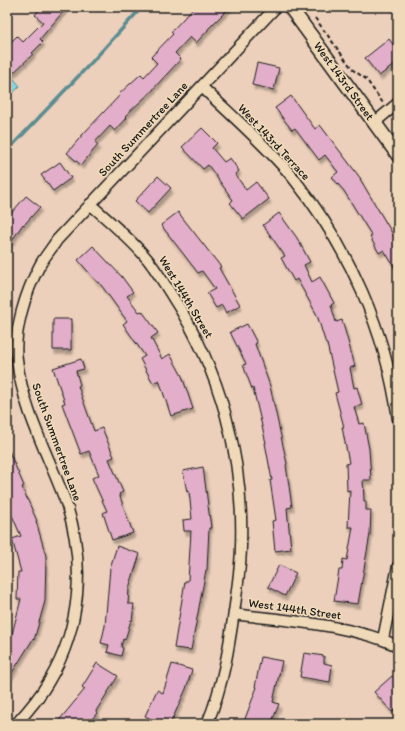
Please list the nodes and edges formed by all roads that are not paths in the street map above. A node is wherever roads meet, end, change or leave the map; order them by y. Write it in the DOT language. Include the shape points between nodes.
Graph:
graph roads {
  1 [pos="276,7"];
  2 [pos="290,7"];
  3 [pos="202,87"];
  4 [pos="398,103"];
  5 [pos="374,123"];
  6 [pos="398,155"];
  7 [pos="90,204"];
  8 [pos="12,360"];
  9 [pos="398,418"];
  10 [pos="398,566"];
  11 [pos="234,614"];
  12 [pos="383,639"];
  13 [pos="398,646"];
  14 [pos="16,724"];
  15 [pos="207,724"];
  1 -- 3 [label="street, South Summertree Lane"];
  2 -- 5 [label="street, West 143rd Street"];
  3 -- 7 [label="street, South Summertree Lane"];
  3 -- 9 [label="street, West 143rd Terrace" via="262,144 293,179 341,249 373,319 390,375"];
  4 -- 5 [label="street"];
  5 -- 6 [label="street, West 143rd Street"];
  7 -- 8 [label="street, South Summertree Lane" via="57,240 41,263 21,313"];
  7 -- 11 [label="street, West 144th Street" via="152,264 186,319 217,384 237,464 241,502 241,547"];
  8 -- 14 [label="street, South Summertree Lane" via="66,503 78,555 75,609 60,661 37,700"];
  10 -- 12 [label="street"];
  11 -- 12 [label="street, West 144th Street" via="352,630"];
  11 -- 15 [label="street" via="224,672"];
  12 -- 13 [label="street, West 144th Street"];
}
